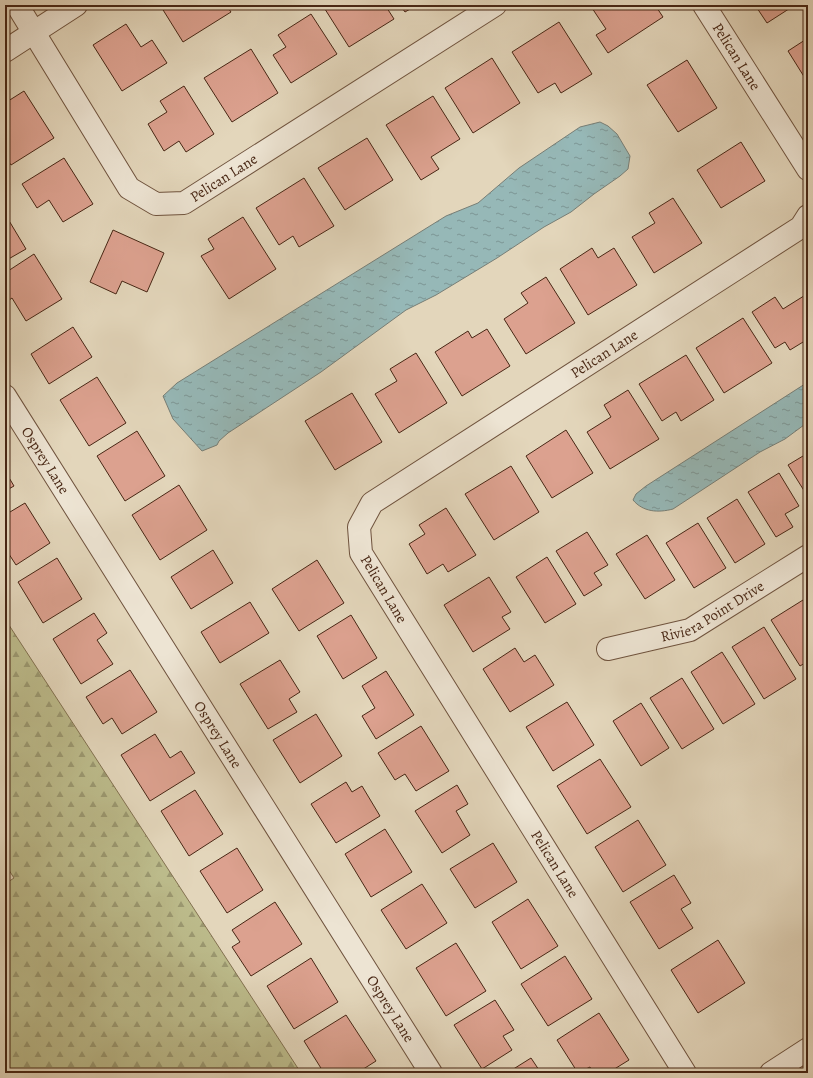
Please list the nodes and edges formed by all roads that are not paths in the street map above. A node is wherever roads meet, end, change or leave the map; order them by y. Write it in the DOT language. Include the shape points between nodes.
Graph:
graph roads {
  1 [pos="17,5"];
  2 [pos="76,5"];
  3 [pos="495,5"];
  4 [pos="704,5"];
  5 [pos="34,32"];
  6 [pos="5,51"];
  7 [pos="808,170"];
  8 [pos="808,216"];
  9 [pos="5,396"];
  10 [pos="808,556"];
  11 [pos="608,649"];
  12 [pos="808,1049"];
  13 [pos="792,1067"];
  14 [pos="431,1073"];
  15 [pos="685,1073"];
  16 [pos="771,1073"];
  1 -- 5 [label="street, Pelican Lane"];
  2 -- 5 [label="street"];
  3 -- 5 [label="street, Pelican Lane" via="184,203 156,204 129,188"];
  4 -- 7 [label="street, Pelican Lane"];
  5 -- 6 [label="street"];
  8 -- 15 [label="street, Pelican Lane" via="801,227 372,503 359,527 361,553"];
  9 -- 14 [label="street, Osprey Lane"];
  10 -- 11 [label="street, Riviera Point Drive" via="690,630"];
  12 -- 13 [label="street"];
  13 -- 16 [label="street"];
}
